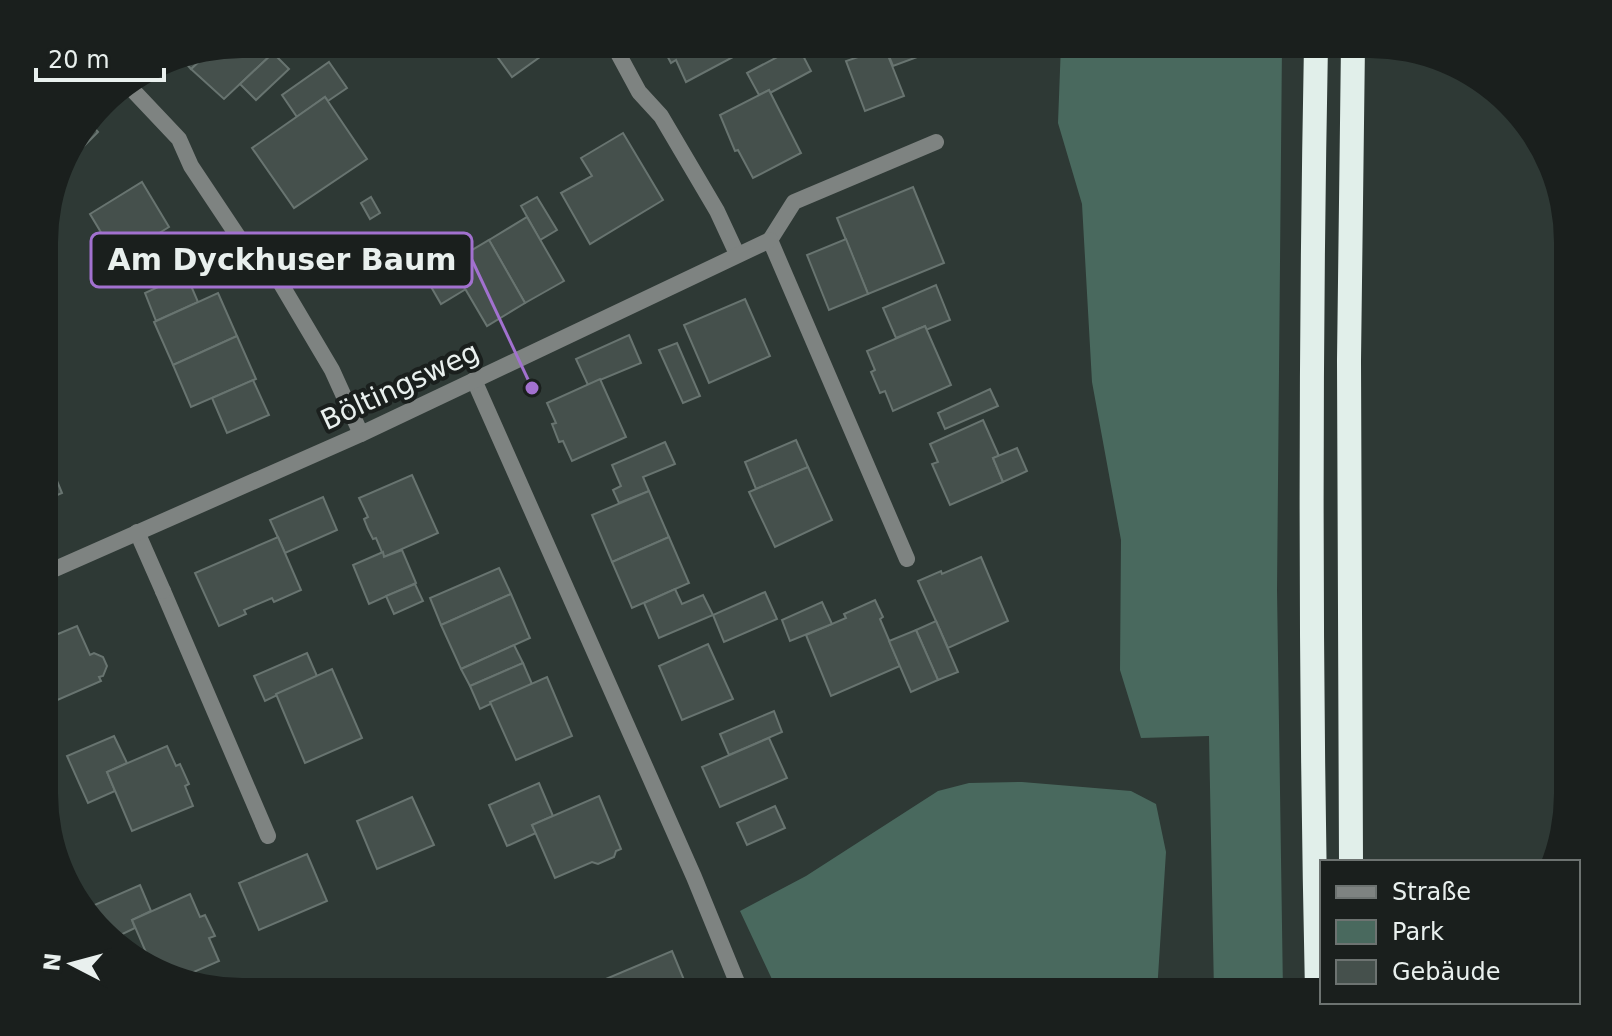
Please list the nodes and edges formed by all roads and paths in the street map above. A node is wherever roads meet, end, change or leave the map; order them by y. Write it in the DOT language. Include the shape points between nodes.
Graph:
graph roads {
  1 [pos="621,58"];
  2 [pos="1316,58"];
  3 [pos="1353,58"];
  4 [pos="135,93"];
  5 [pos="936,142"];
  6 [pos="770,240"];
  7 [pos="737,254"];
  8 [pos="474,380"];
  9 [pos="361,434"];
  10 [pos="137,532"];
  11 [pos="907,559"];
  12 [pos="58,568"];
  13 [pos="268,836"];
  14 [pos="1351,860"];
  15 [pos="735,978"];
  16 [pos="1317,978"];
  1 -- 7 [label="street" via="639,92 661,116"];
  2 -- 16 [label="highway" via="1312,764"];
  3 -- 14 [label="highway"];
  4 -- 9 [label="street" via="179,139 243,244 271,267 332,370"];
  5 -- 6 [label="street" via="794,202"];
  6 -- 7 [label="street, Böltingsweg"];
  6 -- 11 [label="street"];
  7 -- 8 [label="street, Böltingsweg"];
  8 -- 9 [label="street, Böltingsweg"];
  8 -- 15 [label="street"];
  9 -- 10 [label="street, Böltingsweg"];
  10 -- 12 [label="street, Böltingsweg"];
  10 -- 13 [label="street"];
}
